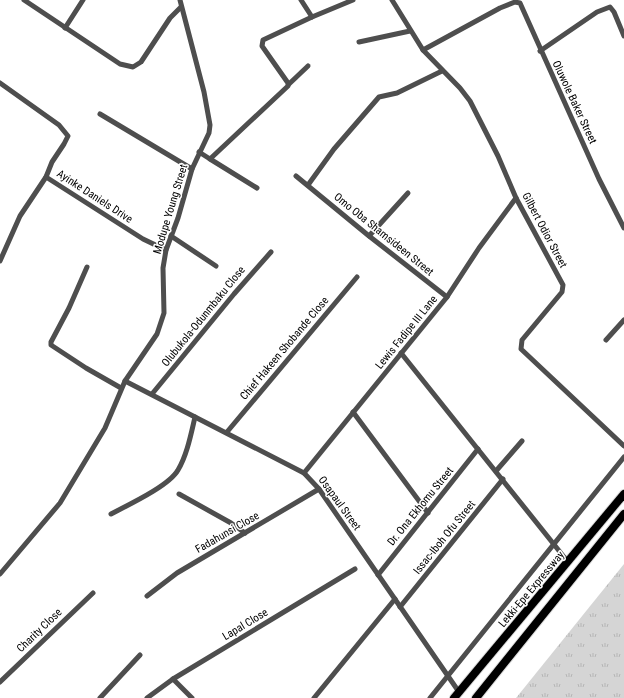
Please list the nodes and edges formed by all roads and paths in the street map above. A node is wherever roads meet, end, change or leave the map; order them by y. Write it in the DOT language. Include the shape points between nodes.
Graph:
graph roads {
  1 [pos="24,0"];
  2 [pos="83,0"];
  3 [pos="180,0"];
  4 [pos="301,0"];
  5 [pos="353,0"];
  6 [pos="392,0"];
  7 [pos="181,8"];
  8 [pos="312,16"];
  9 [pos="65,28"];
  10 [pos="410,32"];
  11 [pos="624,36"];
  12 [pos="359,42"];
  13 [pos="423,50"];
  14 [pos="540,51"];
  15 [pos="308,66"];
  16 [pos="442,70"];
  17 [pos="0,83"];
  18 [pos="288,84"];
  19 [pos="100,114"];
  20 [pos="199,152"];
  21 [pos="210,159"];
  22 [pos="192,169"];
  23 [pos="296,176"];
  24 [pos="46,177"];
  25 [pos="308,185"];
  26 [pos="257,188"];
  27 [pos="408,193"];
  28 [pos="516,198"];
  29 [pos="624,228"];
  30 [pos="171,236"];
  31 [pos="369,236"];
  32 [pos="166,250"];
  33 [pos="271,252"];
  34 [pos="0,261"];
  35 [pos="216,266"];
  36 [pos="87,267"];
  37 [pos="357,277"];
  38 [pos="448,297"];
  39 [pos="624,320"];
  40 [pos="606,340"];
  41 [pos="401,352"];
  42 [pos="126,380"];
  43 [pos="121,388"];
  44 [pos="152,394"];
  45 [pos="353,412"];
  46 [pos="195,417"];
  47 [pos="227,432"];
  48 [pos="522,441"];
  49 [pos="624,446"];
  50 [pos="478,449"];
  51 [pos="624,457"];
  52 [pos="496,471"];
  53 [pos="304,473"];
  54 [pos="503,479"];
  55 [pos="320,489"];
  56 [pos="179,494"];
  57 [pos="624,494"];
  58 [pos="428,513"];
  59 [pos="111,514"];
  60 [pos="624,514"];
  61 [pos="245,533"];
  62 [pos="555,544"];
  63 [pos="568,562"];
  64 [pos="355,569"];
  65 [pos="0,574"];
  66 [pos="378,575"];
  67 [pos="93,593"];
  68 [pos="147,596"];
  69 [pos="395,599"];
  70 [pos="400,607"];
  71 [pos="140,655"];
  72 [pos="448,676"];
  73 [pos="173,679"];
  74 [pos="0,682"];
  75 [pos="456,695"];
  76 [pos="100,698"];
  77 [pos="147,698"];
  78 [pos="192,698"];
  79 [pos="314,698"];
  80 [pos="430,698"];
  81 [pos="476,698"];
  1 -- 9 [label="street"];
  2 -- 9 [label="street"];
  3 -- 7 [label="street, Modupe Young Street"];
  4 -- 8 [label="street"];
  5 -- 8 [label="street"];
  6 -- 10 [label="street, Gilbert Odior Street"];
  7 -- 9 [label="street" via="174,12 141,62 133,67 120,64"];
  7 -- 20 [label="street, Modupe Young Street" via="204,92 210,125 208,136"];
  8 -- 18 [label="street" via="265,39 262,43"];
  10 -- 12 [label="street"];
  10 -- 13 [label="street, Gilbert Odior Street"];
  11 -- 14 [label="street" via="610,7 597,12"];
  13 -- 14 [label="street, Oluwole Baker Street" via="515,2 520,3"];
  13 -- 16 [label="street, Gilbert Odior Street"];
  14 -- 29 [label="street, Oluwole Baker Street"];
  15 -- 18 [label="street"];
  16 -- 25 [label="street" via="397,93 380,97 334,149"];
  16 -- 28 [label="street, Gilbert Odior Street" via="473,106"];
  17 -- 24 [label="street, Ayinke Daniels Drive" via="59,125 67,135"];
  18 -- 21 [label="street"];
  19 -- 22 [label="street"];
  20 -- 21 [label="street"];
  20 -- 22 [label="street, Modupe Young Street"];
  21 -- 26 [label="street"];
  22 -- 30 [label="street, Modupe Young Street"];
  23 -- 25 [label="street, Omo Oba Shamsideen Street"];
  24 -- 32 [label="street, Ayinke Daniels Drive" via="143,239"];
  24 -- 34 [label="street" via="20,216"];
  25 -- 31 [label="street, Omo Oba Shamsideen Street"];
  27 -- 31 [label="street"];
  28 -- 38 [label="street, Lewis Fadipe III Lane" via="479,248"];
  28 -- 49 [label="street, Gilbert Odior Street" via="564,288 526,334 520,343 521,349"];
  30 -- 32 [label="street, Modupe Young Street"];
  30 -- 35 [label="street"];
  31 -- 38 [label="street, Omo Oba Shamsideen Street"];
  32 -- 42 [label="street, Modupe Young Street" via="163,268 164,313 157,334"];
  33 -- 44 [label="street, Olubukola-Odunmbaku Close"];
  36 -- 43 [label="street" via="51,345"];
  37 -- 47 [label="street, Chief Hakeen Shobande Close"];
  38 -- 41 [label="street, Lewis Fadipe III Lane"];
  39 -- 40 [label="street"];
  41 -- 45 [label="street, Lewis Fadipe III Lane"];
  41 -- 50 [label="street"];
  42 -- 43 [label="street, Modupe Young Street"];
  42 -- 44 [label="street, Osapaul Street"];
  43 -- 65 [label="street, Modupe Young Street" via="105,428 57,508"];
  44 -- 46 [label="street, Osapaul Street"];
  45 -- 53 [label="street, Lewis Fadipe III Lane"];
  45 -- 58 [label="street"];
  46 -- 47 [label="street, Osapaul Street"];
  46 -- 59 [label="street" via="185,454 176,474 162,485"];
  47 -- 53 [label="street, Osapaul Street"];
  48 -- 52 [label="street"];
  50 -- 52 [label="street"];
  50 -- 58 [label="street, Dr. Ona Ekhomu Street"];
  51 -- 62 [label="street"];
  52 -- 54 [label="street"];
  53 -- 55 [label="street, Osapaul Street"];
  54 -- 62 [label="street"];
  54 -- 70 [label="street, Issac-Iboh Ofu Street"];
  55 -- 61 [label="street, Fadahunsi Close"];
  55 -- 66 [label="street, Osapaul Street"];
  56 -- 61 [label="street"];
  57 -- 63 [label="highway, Lekki-Epe Expressway"];
  58 -- 66 [label="street, Dr. Ona Ekhomu Street"];
  60 -- 81 [label="highway"];
  61 -- 68 [label="street, Fadahunsi Close" via="177,573"];
  62 -- 63 [label="street"];
  62 -- 72 [label="street"];
  63 -- 75 [label="highway, Lekki-Epe Expressway"];
  64 -- 73 [label="street, Lapal Close"];
  66 -- 69 [label="street, Osapaul Street"];
  67 -- 74 [label="street, Charity Close"];
  69 -- 70 [label="street, Osapaul Street"];
  69 -- 79 [label="street"];
  70 -- 72 [label="street, Osapaul Street"];
  71 -- 76 [label="street"];
  72 -- 75 [label="street, Osapaul Street"];
  72 -- 80 [label="street"];
  73 -- 77 [label="street, Lapal Close"];
  73 -- 78 [label="street"];
}
